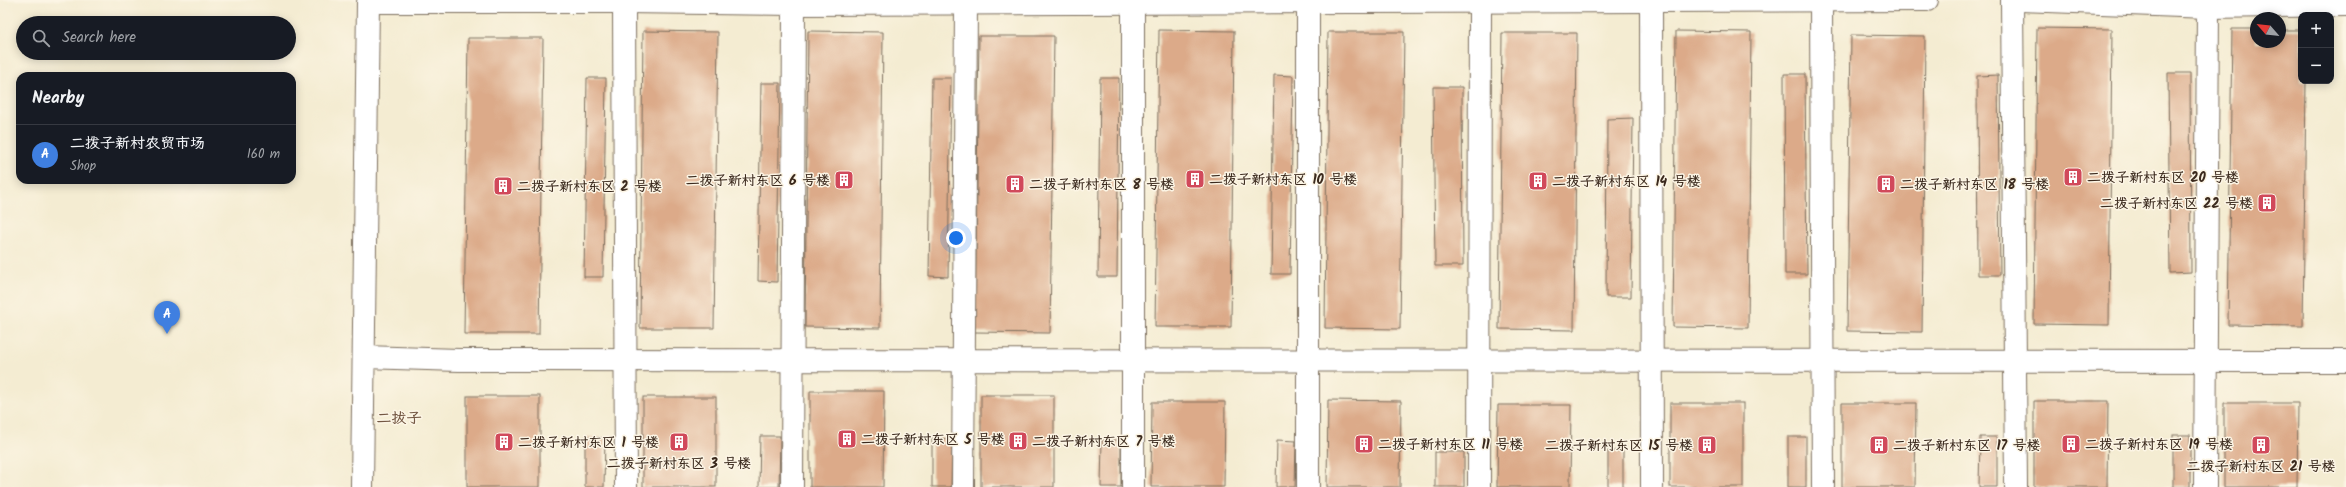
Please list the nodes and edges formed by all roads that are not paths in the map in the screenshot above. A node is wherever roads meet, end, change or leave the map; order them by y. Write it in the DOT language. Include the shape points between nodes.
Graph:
graph roads {
  1 [pos="1821,0"];
  2 [pos="1927,0"];
  3 [pos="2012,0"];
  4 [pos="2021,0"];
  5 [pos="1480,1"];
  6 [pos="1651,1"];
  7 [pos="624,2"];
  8 [pos="1308,2"];
  9 [pos="966,3"];
  10 [pos="1133,3"];
  11 [pos="794,4"];
  12 [pos="2346,5"];
  13 [pos="2208,8"];
  14 [pos="364,357"];
  15 [pos="626,360"];
  16 [pos="792,360"];
  17 [pos="964,360"];
  18 [pos="1133,360"];
  19 [pos="1308,360"];
  20 [pos="1479,360"];
  21 [pos="1652,360"];
  22 [pos="1822,360"];
  23 [pos="2015,360"];
  24 [pos="2206,361"];
  25 [pos="2346,361"];
  26 [pos="362,487"];
  27 [pos="626,487"];
  28 [pos="792,487"];
  29 [pos="963,487"];
  30 [pos="1133,487"];
  31 [pos="1308,487"];
  32 [pos="1479,487"];
  33 [pos="1652,487"];
  34 [pos="1823,487"];
  35 [pos="2016,487"];
  36 [pos="2205,487"];
  1 -- 2 [label="street"];
  1 -- 6 [label="street"];
  1 -- 22 [label="street"];
  3 -- 23 [label="street"];
  4 -- 13 [label="street"];
  5 -- 6 [label="street"];
  5 -- 8 [label="street"];
  5 -- 20 [label="street"];
  6 -- 21 [label="street"];
  7 -- 11 [label="street"];
  7 -- 14 [label="street" via="368,2"];
  7 -- 15 [label="street"];
  8 -- 10 [label="street"];
  8 -- 19 [label="street"];
  9 -- 10 [label="street"];
  9 -- 11 [label="street"];
  9 -- 17 [label="street"];
  10 -- 18 [label="street"];
  11 -- 16 [label="street"];
  12 -- 13 [label="street"];
  13 -- 24 [label="street"];
  14 -- 15 [label="street"];
  14 -- 26 [label="street"];
  15 -- 16 [label="street"];
  15 -- 27 [label="street"];
  16 -- 17 [label="street"];
  16 -- 28 [label="street"];
  17 -- 18 [label="street"];
  17 -- 29 [label="street"];
  18 -- 19 [label="street"];
  18 -- 30 [label="street"];
  19 -- 20 [label="street"];
  19 -- 31 [label="street"];
  20 -- 21 [label="street"];
  20 -- 32 [label="street"];
  21 -- 22 [label="street"];
  21 -- 33 [label="street"];
  22 -- 23 [label="street"];
  22 -- 34 [label="street"];
  23 -- 24 [label="street"];
  23 -- 35 [label="street"];
  24 -- 25 [label="street"];
  24 -- 36 [label="street"];
}
